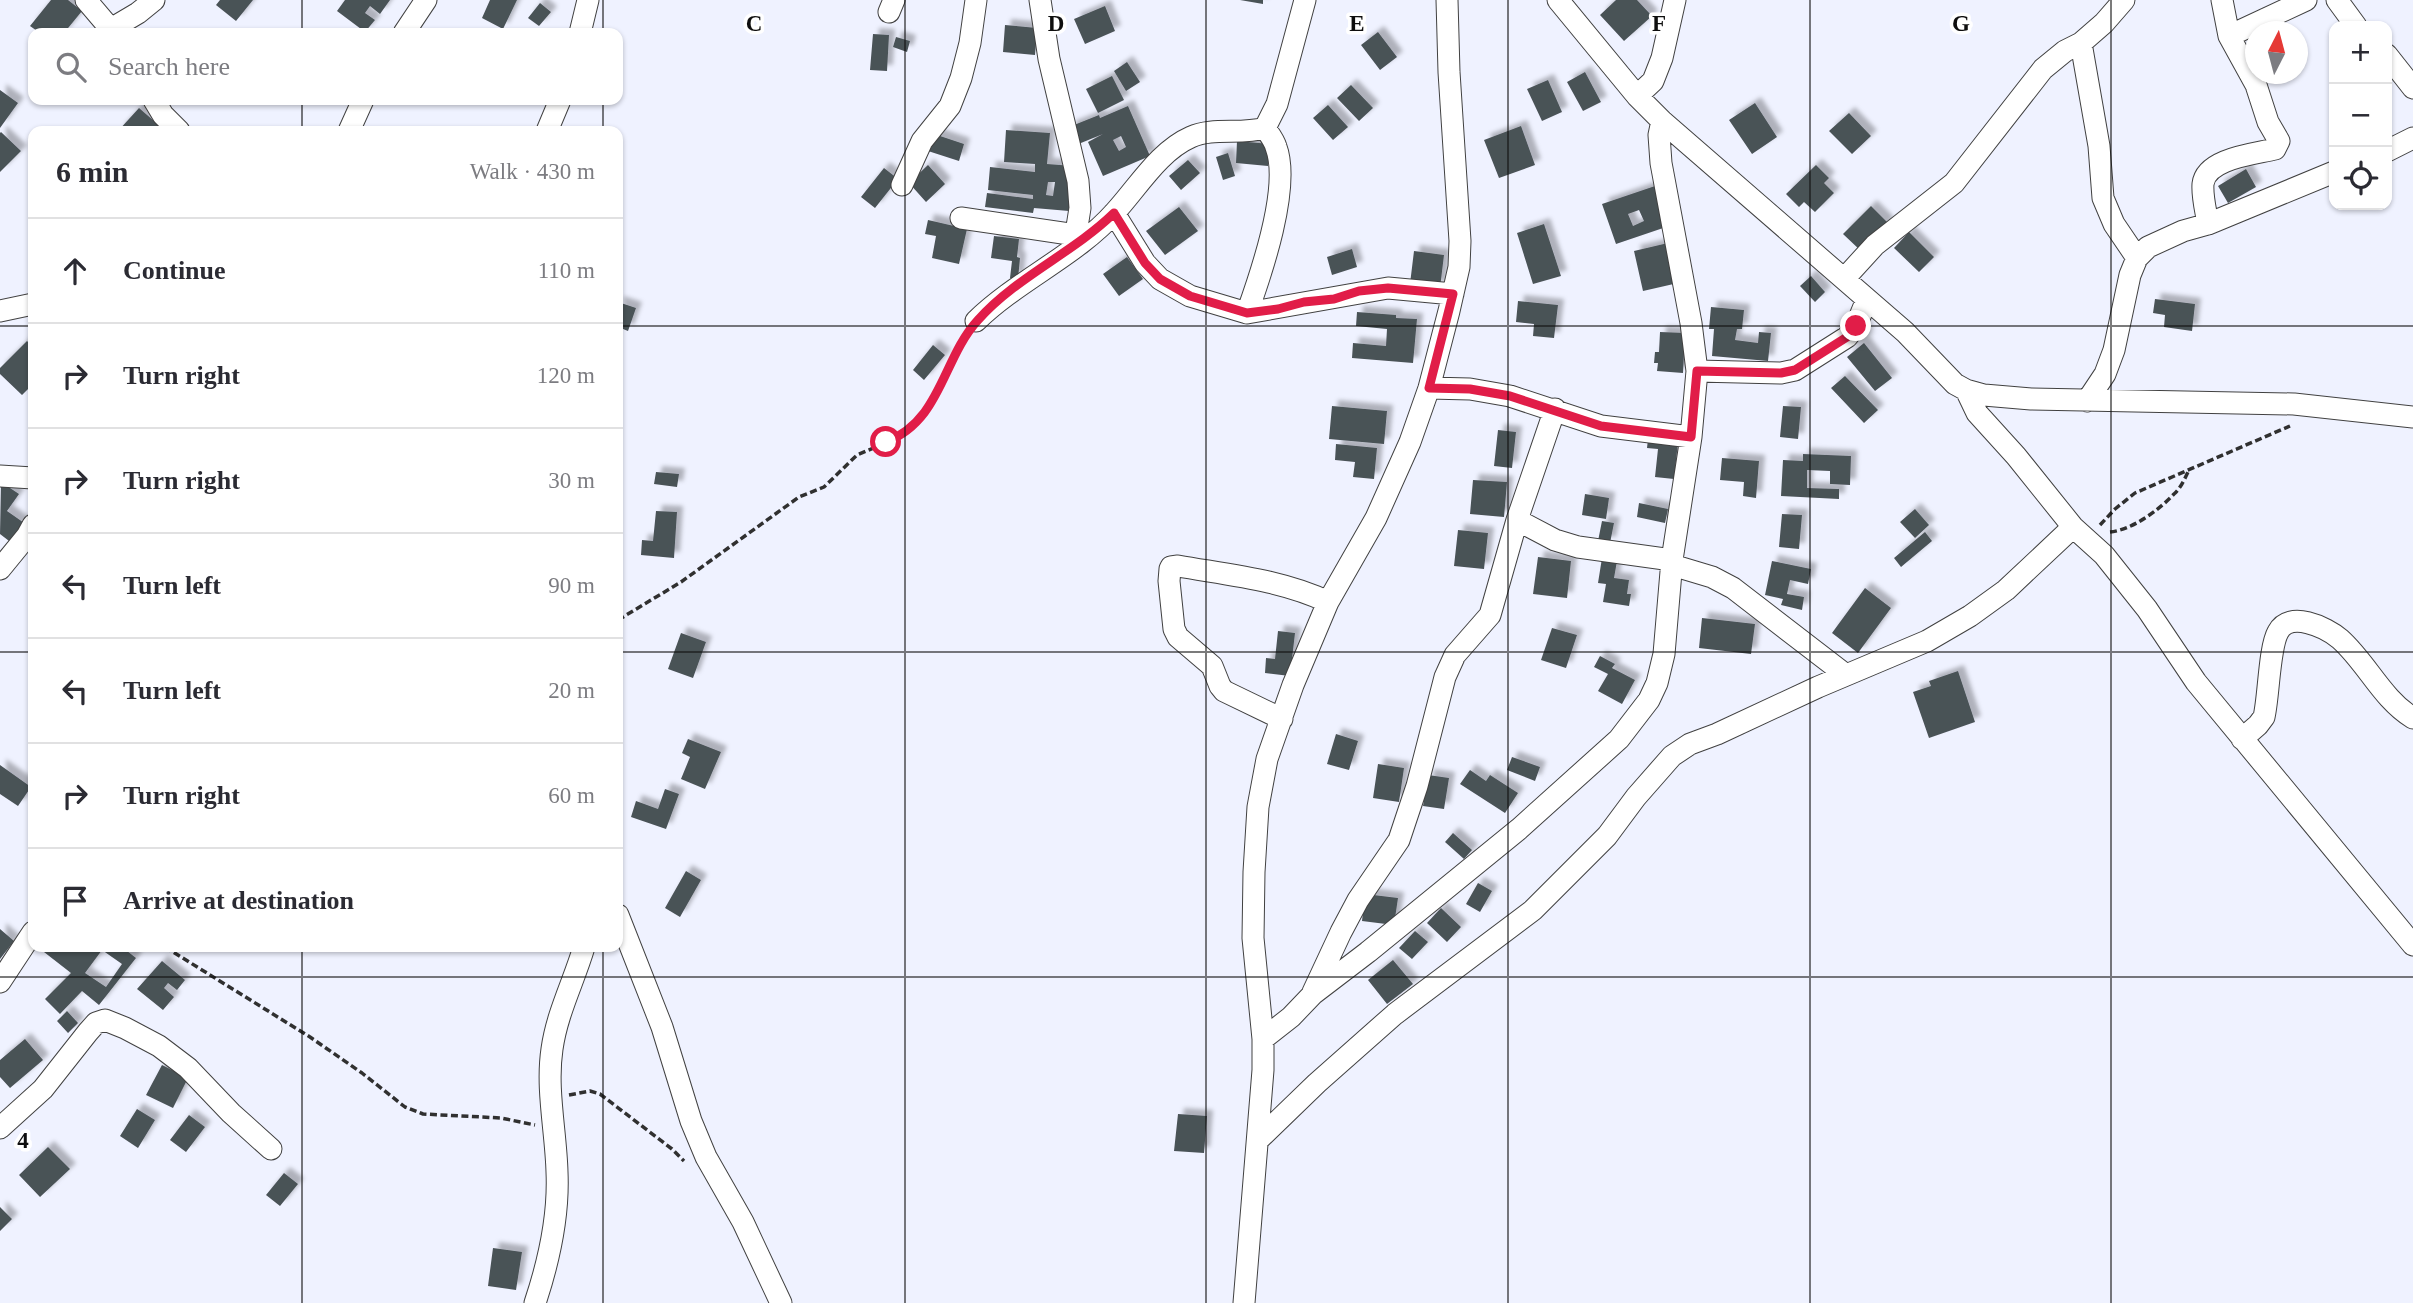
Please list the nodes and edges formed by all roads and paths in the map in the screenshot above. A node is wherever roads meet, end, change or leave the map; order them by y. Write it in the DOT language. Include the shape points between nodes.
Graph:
graph roads {
  1 [pos="86,0"];
  2 [pos="154,0"];
  3 [pos="426,0"];
  4 [pos="587,0"];
  5 [pos="976,0"];
  6 [pos="1040,0"];
  7 [pos="1306,0"];
  8 [pos="1447,0"];
  9 [pos="1558,0"];
  10 [pos="1675,0"];
  11 [pos="2124,0"];
  12 [pos="2222,0"];
  13 [pos="2306,0"];
  14 [pos="2337,0"];
  15 [pos="2352,21"];
  16 [pos="110,28"];
  17 [pos="117,28"];
  18 [pos="407,28"];
  19 [pos="581,28"];
  20 [pos="2229,36"];
  21 [pos="2081,43"];
  22 [pos="2392,61"];
  23 [pos="2413,88"];
  24 [pos="1637,96"];
  25 [pos="157,105"];
  26 [pos="361,105"];
  27 [pos="558,105"];
  28 [pos="1662,121"];
  29 [pos="174,126"];
  30 [pos="351,126"];
  31 [pos="549,126"];
  32 [pos="1265,128"];
  33 [pos="2413,138"];
  34 [pos="2392,148"];
  35 [pos="2329,174"];
  36 [pos="902,185"];
  37 [pos="1114,213"];
  38 [pos="961,218"];
  39 [pos="2208,224"];
  40 [pos="1075,240"];
  41 [pos="2137,258"];
  42 [pos="1844,279"];
  43 [pos="1453,294"];
  44 [pos="1867,299"];
  45 [pos="28,305"];
  46 [pos="0,311"];
  47 [pos="1247,313"];
  48 [pos="976,321"];
  49 [pos="1697,371"];
  50 [pos="1429,388"];
  51 [pos="1966,390"];
  52 [pos="2087,401"];
  53 [pos="1555,409"];
  54 [pos="2413,417"];
  55 [pos="2298,423"];
  56 [pos="1691,437"];
  57 [pos="2190,468"];
  58 [pos="0,476"];
  59 [pos="28,478"];
  60 [pos="1517,520"];
  61 [pos="28,534"];
  62 [pos="2085,534"];
  63 [pos="1672,562"];
  64 [pos="0,569"];
  65 [pos="1328,602"];
  66 [pos="623,617"];
  67 [pos="1846,676"];
  68 [pos="2413,718"];
  69 [pos="1282,719"];
  70 [pos="2242,739"];
  71 [pos="623,928"];
  72 [pos="28,940"];
  73 [pos="2413,945"];
  74 [pos="173,952"];
  75 [pos="582,952"];
  76 [pos="0,982"];
  77 [pos="1312,994"];
  78 [pos="1263,1039"];
  79 [pos="551,1088"];
  80 [pos="2,1122"];
  81 [pos="554,1122"];
  82 [pos="1258,1140"];
  83 [pos="271,1149"];
  84 [pos="687,1164"];
  85 [pos="535,1303"];
  86 [pos="781,1303"];
  87 [pos="1244,1303"];
  1 -- 16 [label="street"];
  2 -- 17 [label="street"];
  3 -- 18 [label="street"];
  4 -- 19 [label="street"];
  5 -- 36 [label="street" via="970,43 950,106 922,141"];
  6 -- 40 [label="street" via="1078,181"];
  7 -- 32 [label="street" via="1277,104"];
  8 -- 43 [label="street" via="1460,241"];
  9 -- 24 [label="street"];
  10 -- 24 [label="street" via="1653,81"];
  11 -- 21 [label="street"];
  12 -- 20 [label="street"];
  13 -- 20 [label="street"];
  14 -- 15 [label="street"];
  20 -- 39 [label="street" via="2279,141 2275,149 2252,152 2209,172 2203,186"];
  21 -- 41 [label="street" via="2103,198"];
  21 -- 42 [label="street" via="2043,69 1954,183 1875,245"];
  22 -- 23 [label="street"];
  24 -- 28 [label="street"];
  25 -- 29 [label="street"];
  26 -- 30 [label="street"];
  27 -- 31 [label="street"];
  28 -- 42 [label="street"];
  28 -- 49 [label="street" via="1661,163"];
  32 -- 37 [label="street" via="1193,136 1177,144"];
  32 -- 47 [label="street" via="1276,147 1279,183 1269,248"];
  33 -- 34 [label="street"];
  35 -- 39 [label="street"];
  37 -- 40 [label="street"];
  37 -- 47 [label="street" via="1160,279 1190,296"];
  38 -- 40 [label="street"];
  39 -- 41 [label="street" via="2148,247"];
  40 -- 48 [label="street"];
  41 -- 52 [label="street" via="2114,350"];
  42 -- 44 [label="street"];
  43 -- 47 [label="street" via="1388,288"];
  43 -- 50 [label="street"];
  44 -- 49 [label="street" via="1847,337 1795,370"];
  44 -- 51 [label="street"];
  45 -- 46 [label="street"];
  48 -- 66 [label="path" via="935,397 904,435 857,455 824,487 799,497 700,569"];
  49 -- 56 [label="street"];
  50 -- 53 [label="street" via="1470,389"];
  50 -- 65 [label="street" via="1376,518"];
  51 -- 52 [label="street" via="1993,396"];
  51 -- 62 [label="street" via="1977,412"];
  52 -- 54 [label="street" via="2294,404"];
  53 -- 56 [label="street" via="1601,426"];
  53 -- 60 [label="street"];
  55 -- 57 [label="path"];
  56 -- 63 [label="street"];
  57 -- 62 [label="path" via="2135,493"];
  57 -- 62 [label="path" via="2176,493 2148,516 2118,532"];
  58 -- 59 [label="street"];
  60 -- 63 [label="street" via="1578,547"];
  60 -- 77 [label="street" via="1490,615 1455,655 1445,677 1399,840 1353,911"];
  61 -- 64 [label="street"];
  62 -- 67 [label="street" via="1970,616 1927,641"];
  62 -- 70 [label="street" via="2147,609 2196,682"];
  63 -- 67 [label="street" via="1733,588"];
  63 -- 77 [label="street" via="1664,654 1650,700 1637,718 1519,829"];
  65 -- 69 [label="street"];
  65 -- 69 [label="street" via="1255,579 1178,566 1170,569 1171,619 1178,637 1212,666 1224,691"];
  67 -- 82 [label="street" via="1672,755 1607,836 1533,910 1395,1014"];
  68 -- 70 [label="street" via="2382,690 2339,638 2292,621 2278,631 2264,717"];
  69 -- 78 [label="street" via="1267,759 1258,807 1254,872 1253,938"];
  70 -- 73 [label="street"];
  71 -- 86 [label="street" via="706,1157"];
  72 -- 76 [label="street"];
  74 -- 81 [label="path" via="310,1037 405,1107 423,1114 501,1118 530,1125"];
  75 -- 79 [label="street" via="556,1028"];
  77 -- 78 [label="street"];
  78 -- 82 [label="street"];
  79 -- 81 [label="street"];
  79 -- 84 [label="path" via="566,1095 600,1094"];
  80 -- 83 [label="street" via="43,1089 88,1031 105,1020 159,1046 188,1068"];
  81 -- 85 [label="street" via="556,1217"];
  82 -- 87 [label="street"];
}
